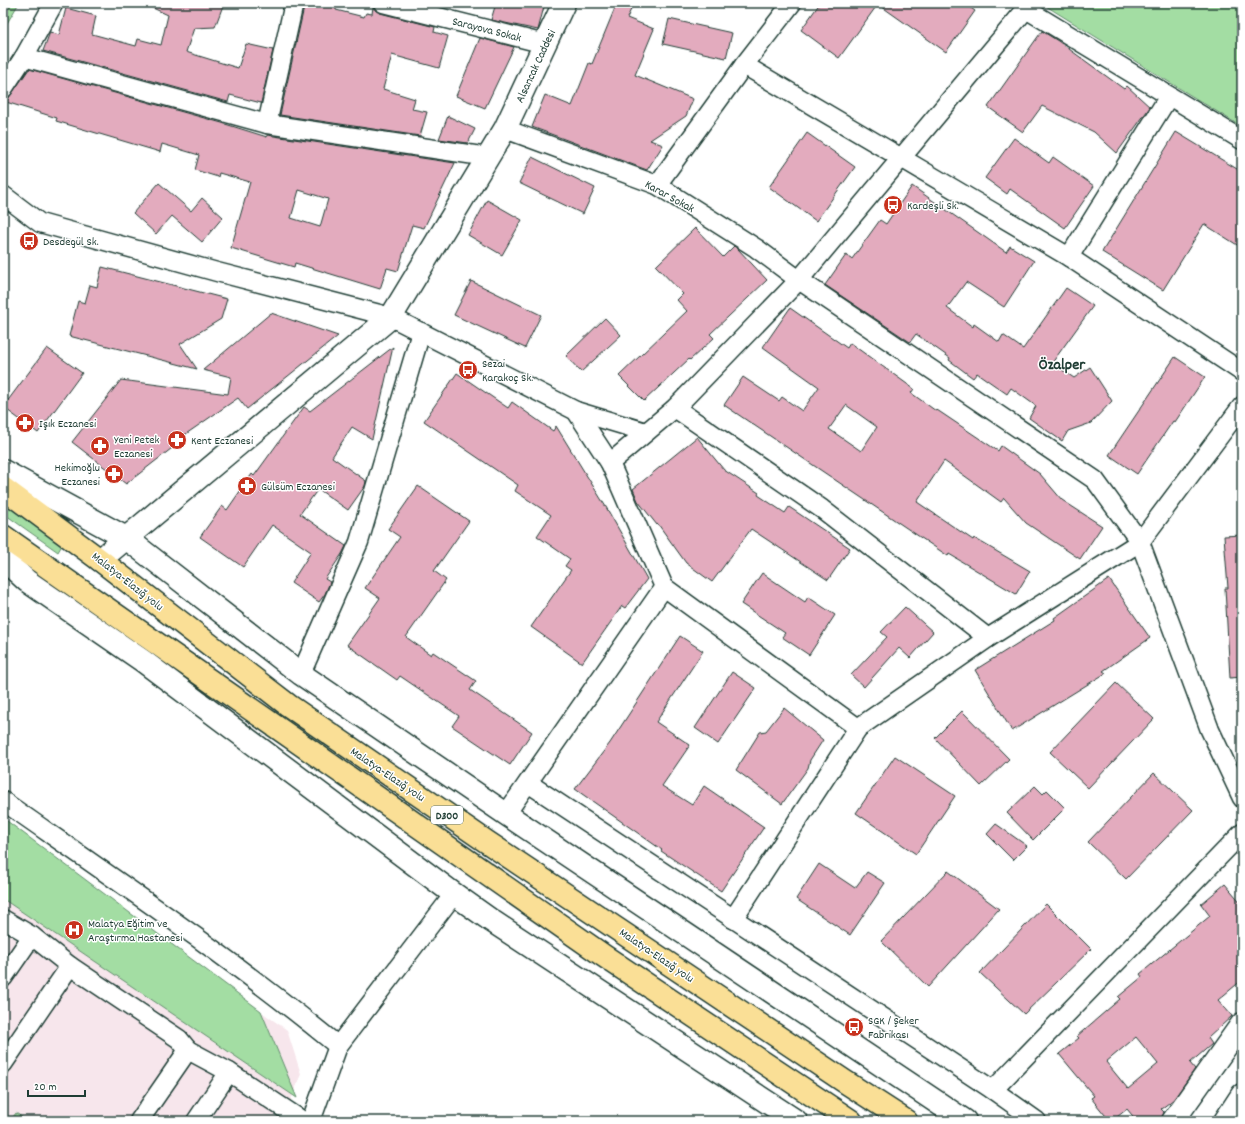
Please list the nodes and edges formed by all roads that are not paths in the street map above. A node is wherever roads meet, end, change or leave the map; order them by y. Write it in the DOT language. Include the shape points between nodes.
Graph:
graph roads {
  1 [pos="54,3"];
  2 [pos="294,3"];
  3 [pos="383,3"];
  4 [pos="564,3"];
  5 [pos="792,3"];
  6 [pos="1024,5"];
  7 [pos="545,44"];
  8 [pos="24,57"];
  9 [pos="744,65"];
  10 [pos="3,89"];
  11 [pos="1169,96"];
  12 [pos="267,124"];
  13 [pos="505,129"];
  14 [pos="1242,140"];
  15 [pos="488,157"];
  16 [pos="901,158"];
  17 [pos="657,185"];
  18 [pos="3,195"];
  19 [pos="1069,257"];
  20 [pos="799,280"];
  21 [pos="391,317"];
  22 [pos="421,332"];
  23 [pos="1242,372"];
  24 [pos="1242,406"];
  25 [pos="675,408"];
  26 [pos="576,411"];
  27 [pos="646,432"];
  28 [pos="610,463"];
  29 [pos="3,471"];
  30 [pos="3,488"];
  31 [pos="3,536"];
  32 [pos="126,538"];
  33 [pos="1140,542"];
  34 [pos="3,559"];
  35 [pos="100,560"];
  36 [pos="664,587"];
  37 [pos="988,638"];
  38 [pos="301,674"];
  39 [pos="858,728"];
  40 [pos="1235,766"];
  41 [pos="528,783"];
  42 [pos="1242,798"];
  43 [pos="3,800"];
  44 [pos="506,814"];
  45 [pos="1242,833"];
  46 [pos="454,894"];
  47 [pos="3,919"];
  48 [pos="733,919"];
  49 [pos="32,936"];
  50 [pos="70,966"];
  51 [pos="3,978"];
  52 [pos="1242,1024"];
  53 [pos="338,1046"];
  54 [pos="188,1050"];
  55 [pos="3,1064"];
  56 [pos="229,1072"];
  57 [pos="993,1090"];
  58 [pos="1242,1095"];
  59 [pos="139,1121"];
  60 [pos="196,1121"];
  61 [pos="303,1121"];
  62 [pos="311,1121"];
  63 [pos="796,1121"];
  64 [pos="851,1121"];
  65 [pos="906,1121"];
  66 [pos="965,1121"];
  67 [pos="1037,1121"];
  68 [pos="1173,1121"];
  69 [pos="1225,1121"];
  1 -- 8 [label="street"];
  2 -- 12 [label="street"];
  3 -- 7 [label="street, Sarayova Sokak"];
  4 -- 7 [label="street, Alsancak Caddesi"];
  5 -- 9 [label="street"];
  6 -- 11 [label="street"];
  6 -- 16 [label="street"];
  7 -- 13 [label="street, Alsancak Caddesi"];
  8 -- 10 [label="street"];
  8 -- 12 [label="street"];
  9 -- 16 [label="street"];
  9 -- 17 [label="street"];
  11 -- 14 [label="street"];
  11 -- 19 [label="street"];
  12 -- 15 [label="street"];
  13 -- 15 [label="street, Alsancak Caddesi"];
  13 -- 17 [label="street, Karar Sokak"];
  15 -- 21 [label="street, Alsancak Caddesi"];
  16 -- 19 [label="street"];
  16 -- 20 [label="street"];
  17 -- 20 [label="street, Karar Sokak" via="756,248"];
  18 -- 21 [label="street" via="40,223"];
  19 -- 23 [label="street"];
  20 -- 25 [label="street"];
  20 -- 33 [label="street, Karar Sokak" via="1095,480"];
  21 -- 22 [label="street"];
  21 -- 32 [label="street, Alsancak Caddesi"];
  22 -- 26 [label="street"];
  22 -- 38 [label="street" via="359,542"];
  24 -- 33 [label="street"];
  25 -- 27 [label="street"];
  25 -- 37 [label="street" via="822,509"];
  26 -- 27 [label="street"];
  26 -- 28 [label="street"];
  27 -- 28 [label="street"];
  28 -- 36 [label="street"];
  29 -- 32 [label="street"];
  30 -- 35 [label="highway, Malatya-Elazığ yolu / D300"];
  31 -- 64 [label="highway, Malatya-Elazığ yolu / D300" via="604,956"];
  32 -- 35 [label="street, Alsancak Caddesi"];
  32 -- 38 [label="street"];
  33 -- 37 [label="street"];
  33 -- 40 [label="street, Karar Sokak" via="1210,730"];
  34 -- 46 [label="street" via="27,581 143,661"];
  35 -- 65 [label="highway, Malatya-Elazığ yolu / D300" via="294,710"];
  36 -- 39 [label="street"];
  36 -- 41 [label="street"];
  37 -- 39 [label="street"];
  38 -- 44 [label="street"];
  39 -- 48 [label="street"];
  40 -- 42 [label="street, Karar Sokak"];
  41 -- 44 [label="street"];
  41 -- 48 [label="street"];
  43 -- 53 [label="street" via="142,898 302,1016"];
  44 -- 66 [label="street"];
  45 -- 57 [label="street"];
  46 -- 53 [label="street"];
  46 -- 63 [label="street"];
  47 -- 49 [label="street"];
  48 -- 57 [label="street"];
  49 -- 50 [label="street"];
  49 -- 51 [label="street"];
  50 -- 54 [label="street" via="179,1039"];
  50 -- 55 [label="street"];
  52 -- 68 [label="street"];
  53 -- 62 [label="street"];
  54 -- 56 [label="street"];
  54 -- 59 [label="street"];
  56 -- 60 [label="street"];
  56 -- 61 [label="street"];
  57 -- 67 [label="street"];
  58 -- 69 [label="street"];
}
